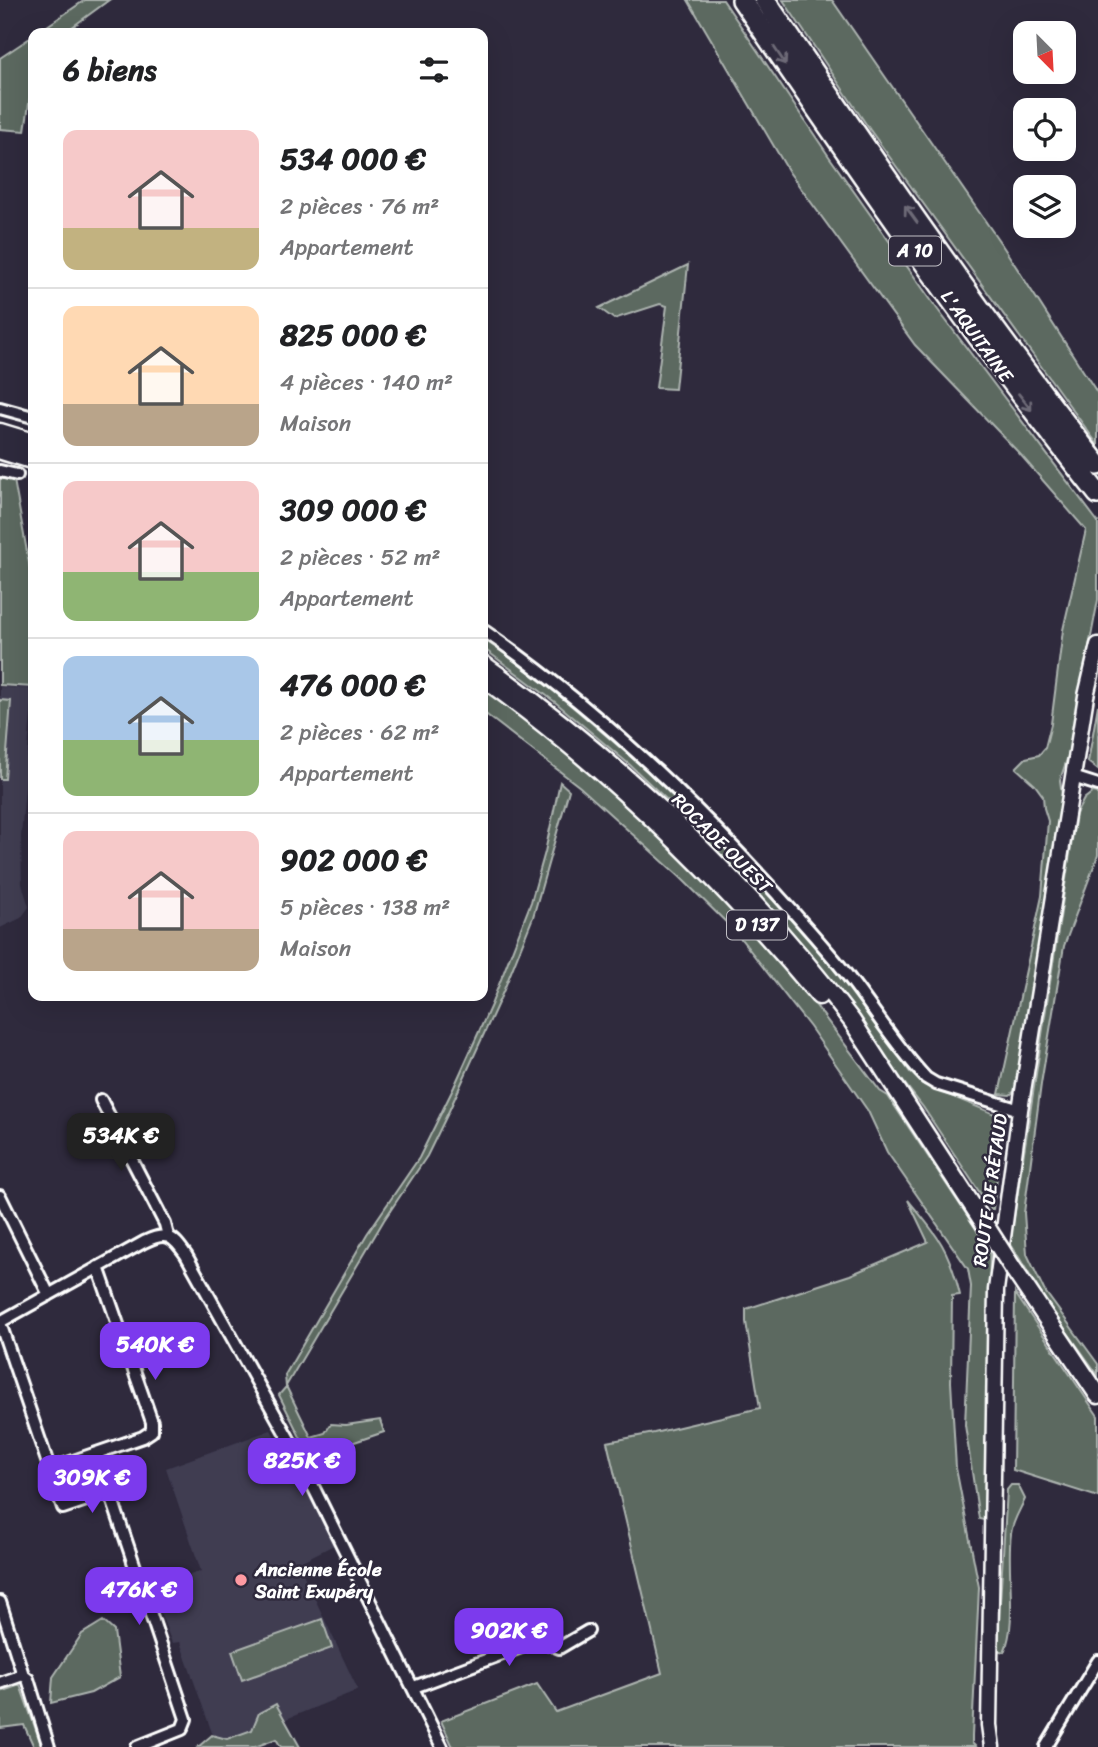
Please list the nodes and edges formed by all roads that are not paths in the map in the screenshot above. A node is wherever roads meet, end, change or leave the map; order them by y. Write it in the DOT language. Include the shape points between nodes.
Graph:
graph roads {
  1 [pos="742,0"];
  2 [pos="765,0"];
  3 [pos="0,408"];
  4 [pos="28,416"];
  5 [pos="0,432"];
  6 [pos="28,440"];
  7 [pos="0,442"];
  8 [pos="0,449"];
  9 [pos="28,451"];
  10 [pos="28,457"];
  11 [pos="1098,465"];
  12 [pos="0,471"];
  13 [pos="17,475"];
  14 [pos="1098,494"];
  15 [pos="488,634"];
  16 [pos="1098,645"];
  17 [pos="488,668"];
  18 [pos="488,682"];
  19 [pos="1073,777"];
  20 [pos="1098,785"];
  21 [pos="894,1088"];
  22 [pos="101,1100"];
  23 [pos="1020,1110"];
  24 [pos="0,1196"];
  25 [pos="168,1236"];
  26 [pos="98,1267"];
  27 [pos="49,1294"];
  28 [pos="0,1322"];
  29 [pos="1098,1395"];
  30 [pos="97,1454"];
  31 [pos="50,1469"];
  32 [pos="110,1492"];
  33 [pos="0,1602"];
  34 [pos="588,1631"];
  35 [pos="1098,1661"];
  36 [pos="23,1675"];
  37 [pos="0,1683"];
  38 [pos="414,1687"];
  39 [pos="49,1747"];
  40 [pos="136,1747"];
  41 [pos="442,1747"];
  42 [pos="992,1747"];
  43 [pos="1046,1747"];
  1 -- 14 [label="highway, L'AQUITAINE / A 10, one-way" via="878,201"];
  11 -- 2 [label="highway, L'AQUITAINE / A 10, one-way" via="894,191"];
  3 -- 4 [label="street"];
  5 -- 6 [label="main road"];
  7 -- 9 [label="main road"];
  8 -- 10 [label="highway"];
  12 -- 13 [label="street"];
  15 -- 23 [label="street" via="569,695 672,785 836,961 926,1078"];
  16 -- 19 [label="main road, ROUTE DE RÉTAUD"];
  17 -- 21 [label="main road, ROCADE OUEST / D 137" via="591,748 744,892 830,993"];
  18 -- 21 [label="main road, ROCADE OUEST / D 137" via="606,776 705,870 790,962"];
  19 -- 20 [label="street"];
  19 -- 23 [label="main road, ROUTE DE RÉTAUD"];
  21 -- 29 [label="main road, ROCADE OUEST / D 137, bridge"];
  22 -- 25 [label="street"];
  23 -- 42 [label="main road, ROUTE DE RÉTAUD" via="996,1290"];
  24 -- 27 [label="street"];
  25 -- 26 [label="street" via="156,1237"];
  25 -- 38 [label="street" via="187,1255 296,1452"];
  26 -- 27 [label="street"];
  26 -- 30 [label="street" via="153,1427 149,1434"];
  27 -- 28 [label="street"];
  28 -- 31 [label="street"];
  30 -- 31 [label="street"];
  30 -- 32 [label="street"];
  31 -- 32 [label="street" via="64,1508"];
  32 -- 40 [label="street" via="186,1720 182,1729"];
  33 -- 36 [label="street"];
  34 -- 38 [label="street" via="559,1647 540,1640"];
  35 -- 43 [label="street"];
  36 -- 37 [label="street"];
  36 -- 39 [label="street"];
  38 -- 41 [label="street"];
}
